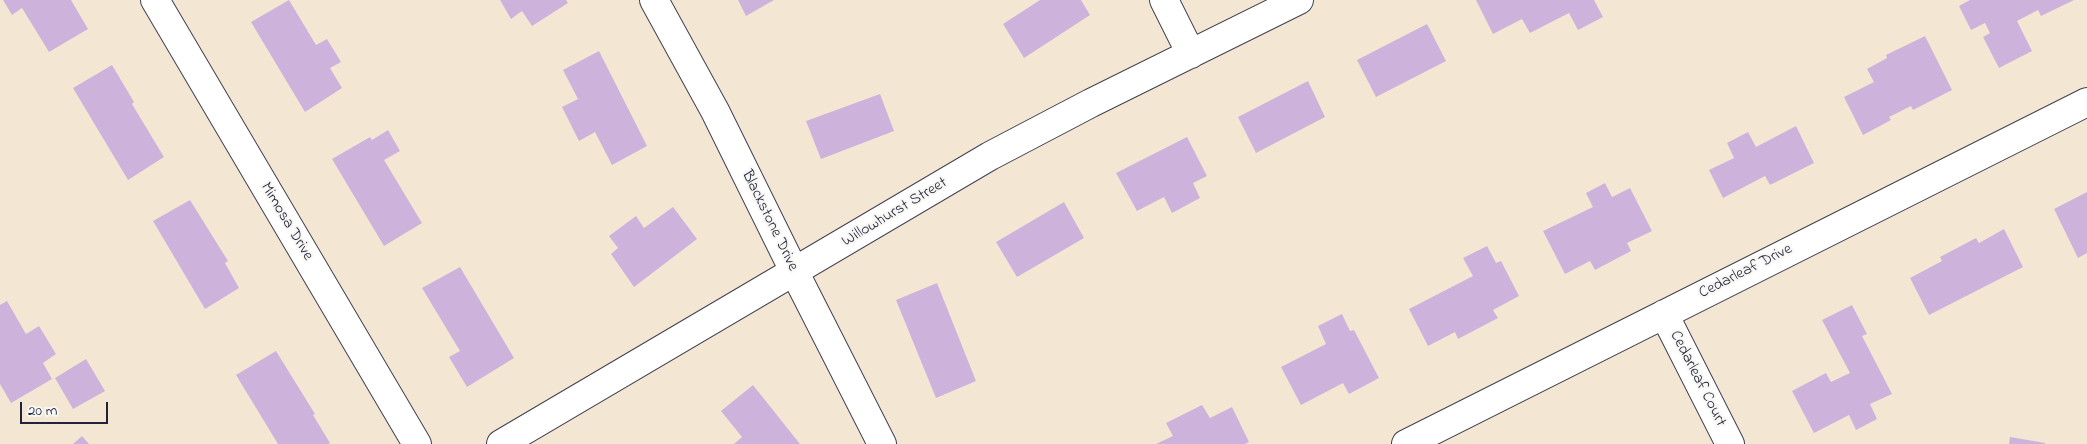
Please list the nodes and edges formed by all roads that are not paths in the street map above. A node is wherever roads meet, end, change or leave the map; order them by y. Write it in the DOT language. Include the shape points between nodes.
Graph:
graph roads {
  1 [pos="155,0"];
  2 [pos="654,0"];
  3 [pos="1164,0"];
  4 [pos="1299,0"];
  5 [pos="1192,54"];
  6 [pos="2087,102"];
  7 [pos="794,273"];
  8 [pos="1664,314"];
  9 [pos="417,444"];
  10 [pos="500,444"];
  11 [pos="882,444"];
  12 [pos="1406,444"];
  13 [pos="1730,444"];
  1 -- 9 [label="street, Mimosa Drive"];
  2 -- 7 [label="street, Blackstone Drive" via="715,111"];
  3 -- 5 [label="street"];
  4 -- 5 [label="street, Willowhurst Street"];
  5 -- 7 [label="street, Willowhurst Street" via="990,156"];
  6 -- 8 [label="street, Cedarleaf Drive"];
  7 -- 10 [label="street, Willowhurst Street"];
  7 -- 11 [label="street, Blackstone Drive"];
  8 -- 12 [label="street, Cedarleaf Drive"];
  8 -- 13 [label="street, Cedarleaf Court"];
}
